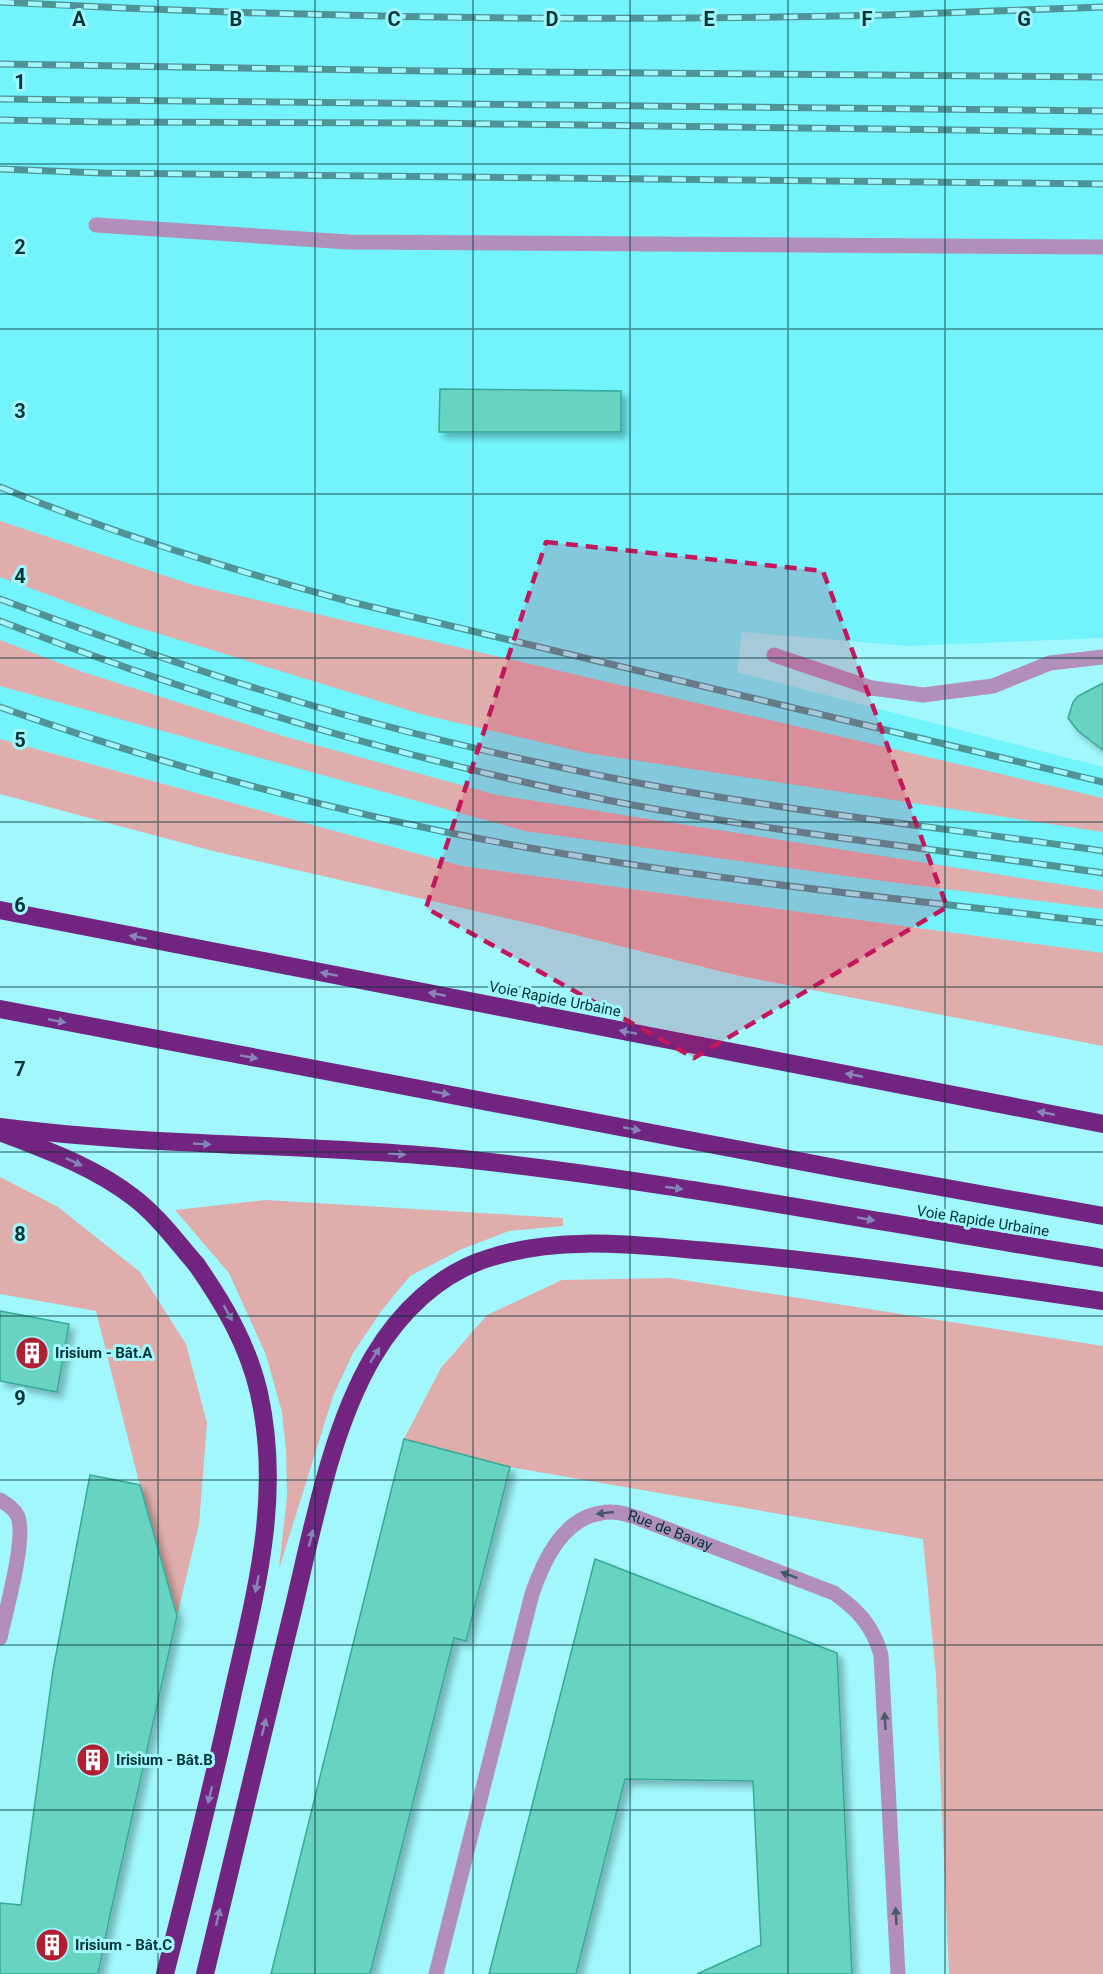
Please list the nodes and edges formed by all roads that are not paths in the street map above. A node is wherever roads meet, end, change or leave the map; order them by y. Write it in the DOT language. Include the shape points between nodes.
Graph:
graph roads {
  1 [pos="96,225"];
  2 [pos="1103,247"];
  3 [pos="774,655"];
  4 [pos="1103,657"];
  5 [pos="0,910"];
  6 [pos="0,1009"];
  7 [pos="1103,1124"];
  8 [pos="0,1127"];
  9 [pos="0,1132"];
  10 [pos="144,1141"];
  11 [pos="0,1142"];
  12 [pos="1103,1216"];
  13 [pos="1103,1258"];
  14 [pos="1103,1301"];
  15 [pos="0,1500"];
  16 [pos="0,1638"];
  17 [pos="165,1974"];
  18 [pos="205,1974"];
  19 [pos="436,1974"];
  20 [pos="898,1974"];
  1 -- 2 [label="street" via="348,242"];
  3 -- 4 [label="street" via="872,688 923,695 993,686 1050,663"];
  7 -- 5 [label="highway, Voie Rapide Urbaine, one-way"];
  6 -- 12 [label="highway, one-way"];
  8 -- 10 [label="highway, Voie Rapide Urbaine"];
  9 -- 17 [label="highway, one-way, bridge" via="75,1162 133,1197 159,1221 219,1298 239,1334 259,1392 270,1485 266,1532 211,1791"];
  10 -- 11 [label="highway"];
  10 -- 13 [label="highway, Voie Rapide Urbaine, one-way" via="465,1160 788,1205"];
  18 -- 14 [label="highway, one-way" via="302,1570 339,1436 373,1357 415,1302 440,1282 486,1258 575,1243 798,1258"];
  15 -- 16 [label="street" via="18,1516 21,1528"];
  20 -- 19 [label="street, Rue de Bavay, one-way" via="881,1655 869,1624 834,1593 619,1512 600,1512 567,1531 541,1570"];
}
